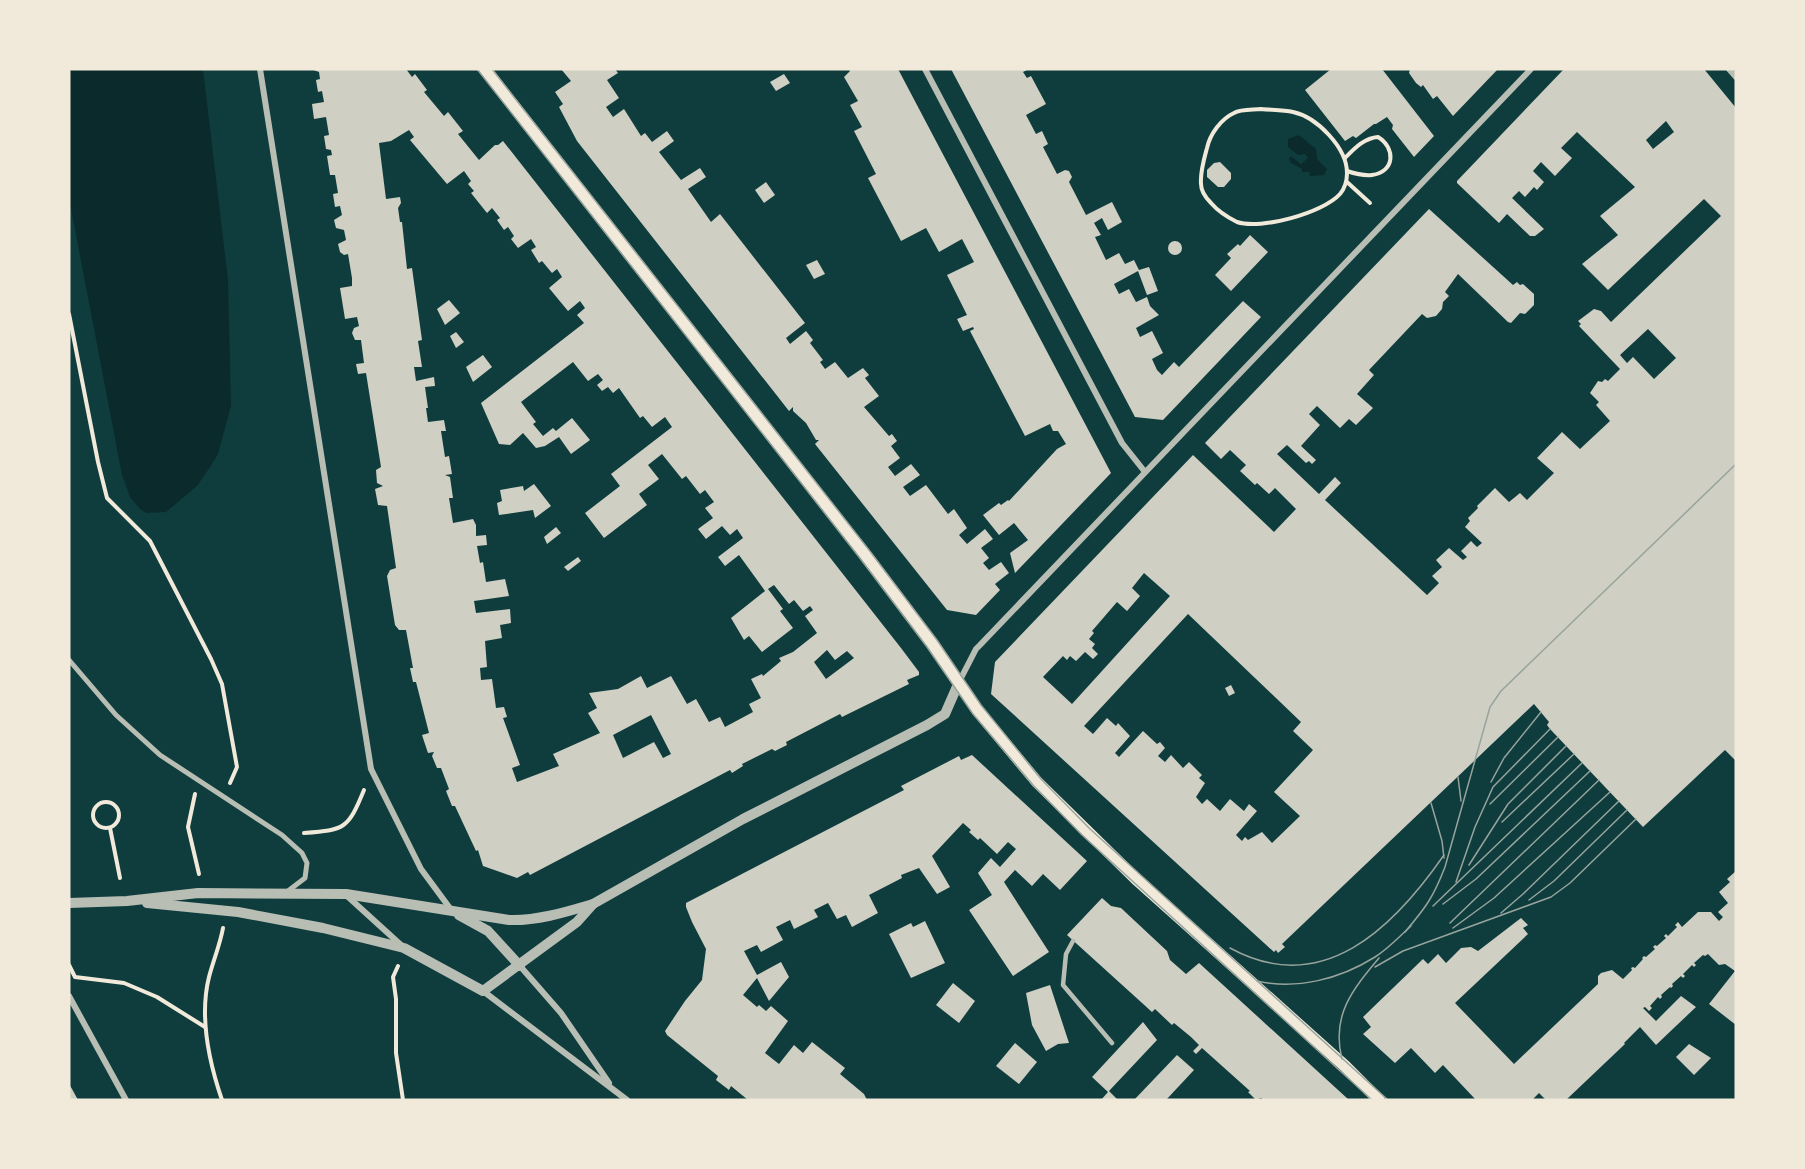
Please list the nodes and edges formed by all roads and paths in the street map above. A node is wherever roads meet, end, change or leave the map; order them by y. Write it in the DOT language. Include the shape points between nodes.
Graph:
graph roads {
  1 [pos="260,69"];
  2 [pos="484,69"];
  3 [pos="926,69"];
  4 [pos="1531,69"];
  5 [pos="1729,69"];
  6 [pos="1736,77"];
  7 [pos="1345,158"];
  8 [pos="1347,171"];
  9 [pos="1347,182"];
  10 [pos="1370,203"];
  11 [pos="69,314"];
  12 [pos="1145,472"];
  13 [pos="69,660"];
  14 [pos="959,682"];
  15 [pos="371,769"];
  16 [pos="201,781"];
  17 [pos="224,797"];
  18 [pos="110,828"];
  19 [pos="282,835"];
  20 [pos="199,875"];
  21 [pos="120,878"];
  22 [pos="279,894"];
  23 [pos="346,894"];
  24 [pos="127,901"];
  25 [pos="69,903"];
  26 [pos="593,904"];
  27 [pos="453,911"];
  28 [pos="224,927"];
  29 [pos="1073,941"];
  30 [pos="404,948"];
  31 [pos="69,965"];
  32 [pos="520,966"];
  33 [pos="483,991"];
  34 [pos="69,996"];
  35 [pos="205,1027"];
  36 [pos="1112,1043"];
  37 [pos="613,1089"];
  38 [pos="126,1100"];
  39 [pos="222,1100"];
  40 [pos="403,1100"];
  41 [pos="627,1100"];
  42 [pos="1379,1100"];
  1 -- 15 [label="street"];
  2 -- 14 [label="main road" via="868,558"];
  3 -- 12 [label="street" via="1122,443"];
  4 -- 12 [label="street"];
  5 -- 6 [label="street"];
  7 -- 8 [label="path"];
  7 -- 8 [label="path" via="1354,148 1378,136 1391,154 1385,170 1374,175 1360,176"];
  7 -- 9 [label="path" via="1315,122 1294,112 1235,112 1218,125 1208,142 1201,184 1205,197 1215,208 1238,222 1271,223 1329,203 1341,194"];
  8 -- 9 [label="path"];
  9 -- 10 [label="path"];
  11 -- 17 [label="path" via="107,498 150,541 222,684 237,767"];
  12 -- 14 [label="street" via="976,649"];
  13 -- 16 [label="street" via="116,715 160,755"];
  14 -- 26 [label="street" via="945,714 937,719 743,819"];
  14 -- 42 [label="main road" via="977,710 1060,807"];
  15 -- 19 [label="path" via="353,816 343,826"];
  15 -- 27 [label="street" via="421,869"];
  16 -- 17 [label="street"];
  16 -- 20 [label="path" via="193,798 188,828"];
  17 -- 19 [label="street"];
  18 -- 18 [label="path" via="119,819 119,810 104,802 94,810 93,819 102,828"];
  18 -- 21 [label="path"];
  19 -- 22 [label="street" via="307,863 305,878"];
  22 -- 23 [label="street"];
  22 -- 24 [label="street" via="198,893"];
  23 -- 27 [label="street"];
  23 -- 30 [label="street"];
  24 -- 25 [label="street"];
  24 -- 30 [label="street" via="238,912"];
  26 -- 27 [label="street" via="527,921"];
  26 -- 32 [label="street" via="577,922"];
  27 -- 32 [label="street" via="488,931"];
  28 -- 35 [label="path" via="209,980"];
  29 -- 36 [label="lane" via="1066,954 1063,985"];
  30 -- 33 [label="street"];
  30 -- 40 [label="path" via="393,977 396,1053"];
  31 -- 35 [label="path" via="75,977 124,983"];
  32 -- 33 [label="street"];
  32 -- 37 [label="street" via="561,1013"];
  33 -- 37 [label="street"];
  34 -- 38 [label="street"];
  35 -- 39 [label="path"];
  37 -- 41 [label="street"];
}
